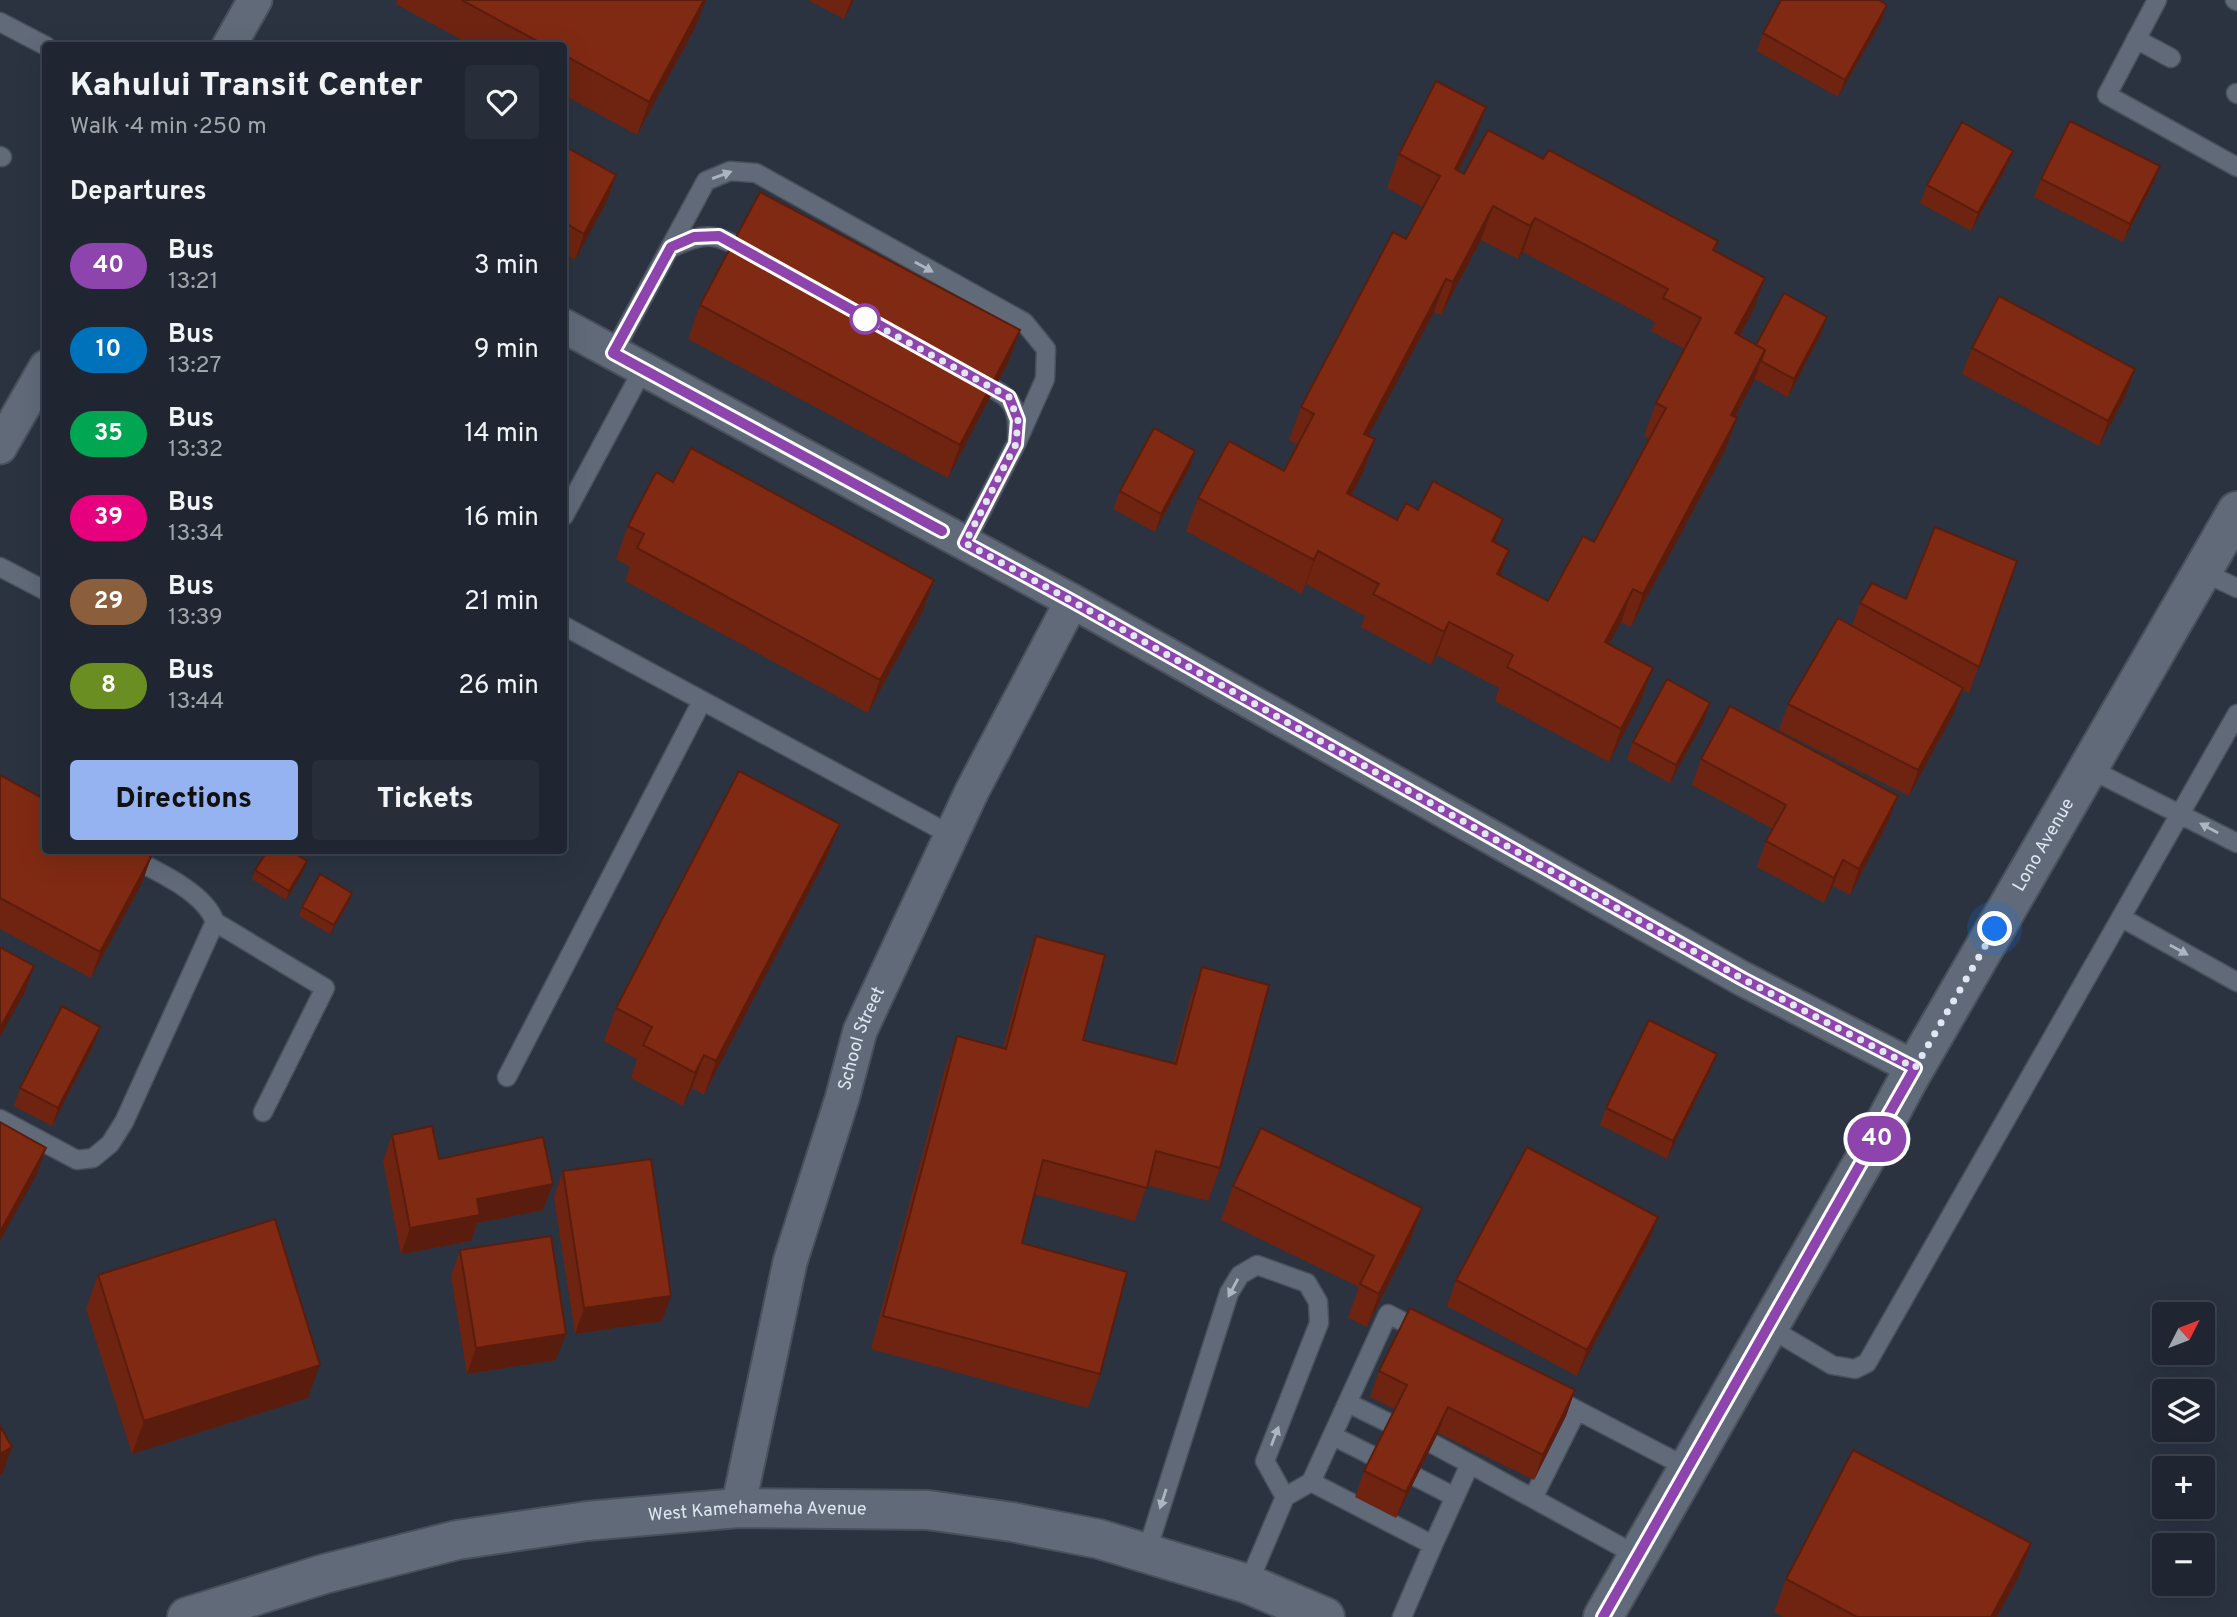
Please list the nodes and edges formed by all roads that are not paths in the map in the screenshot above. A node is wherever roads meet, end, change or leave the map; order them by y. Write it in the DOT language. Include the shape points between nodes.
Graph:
graph roads {
  1 [pos="255,0"];
  2 [pos="2157,0"];
  3 [pos="0,22"];
  4 [pos="2136,39"];
  5 [pos="231,42"];
  6 [pos="42,44"];
  7 [pos="2171,58"];
  8 [pos="2237,167"];
  9 [pos="671,247"];
  10 [pos="764,261"];
  11 [pos="567,328"];
  12 [pos="613,353"];
  13 [pos="643,369"];
  14 [pos="961,371"];
  15 [pos="42,374"];
  16 [pos="1016,444"];
  17 [pos="0,447"];
  18 [pos="567,510"];
  19 [pos="2237,510"];
  20 [pos="965,543"];
  21 [pos="0,567"];
  22 [pos="2201,570"];
  23 [pos="2237,588"];
  24 [pos="42,589"];
  25 [pos="1072,601"];
  26 [pos="567,628"];
  27 [pos="702,701"];
  28 [pos="2237,715"];
  29 [pos="2088,768"];
  30 [pos="2181,813"];
  31 [pos="951,835"];
  32 [pos="2237,843"];
  33 [pos="122,854"];
  34 [pos="2122,918"];
  35 [pos="215,922"];
  36 [pos="2237,982"];
  37 [pos="1915,1068"];
  38 [pos="507,1077"];
  39 [pos="263,1112"];
  40 [pos="0,1119"];
  41 [pos="1768,1327"];
  42 [pos="1435,1338"];
  43 [pos="1530,1386"];
  44 [pos="1348,1403"];
  45 [pos="1577,1410"];
  46 [pos="1391,1424"];
  47 [pos="1333,1436"];
  48 [pos="1433,1444"];
  49 [pos="1374,1457"];
  50 [pos="1470,1464"];
  51 [pos="1688,1468"];
  52 [pos="1416,1477"];
  53 [pos="1311,1482"];
  54 [pos="1285,1497"];
  55 [pos="1455,1497"];
  56 [pos="1533,1498"];
  57 [pos="738,1508"];
  58 [pos="1433,1545"];
  59 [pos="1146,1554"];
  60 [pos="1638,1556"];
  61 [pos="1248,1584"];
  62 [pos="187,1617"];
  63 [pos="1325,1617"];
  64 [pos="1402,1617"];
  65 [pos="1604,1617"];
  1 -- 5 [label="street"];
  2 -- 4 [label="lane"];
  3 -- 6 [label="lane"];
  4 -- 7 [label="lane"];
  4 -- 8 [label="lane" via="2107,95"];
  9 -- 10 [label="lane" via="694,237 719,236"];
  9 -- 12 [label="lane"];
  9 -- 16 [label="lane, one-way" via="706,181 730,171 757,173 1024,322 1046,349 1045,379"];
  11 -- 12 [label="street"];
  12 -- 13 [label="street"];
  13 -- 18 [label="lane"];
  13 -- 20 [label="street"];
  14 -- 16 [label="lane" via="1009,397 1018,420"];
  15 -- 17 [label="street"];
  16 -- 20 [label="lane"];
  19 -- 22 [label="street, Lono Avenue"];
  20 -- 25 [label="street"];
  21 -- 24 [label="lane"];
  22 -- 23 [label="lane"];
  22 -- 29 [label="street, Lono Avenue"];
  25 -- 31 [label="street, School Street"];
  25 -- 37 [label="street" via="1743,979"];
  26 -- 27 [label="lane"];
  27 -- 31 [label="lane"];
  27 -- 38 [label="lane"];
  28 -- 30 [label="lane"];
  29 -- 30 [label="lane"];
  29 -- 37 [label="street, Lono Avenue"];
  32 -- 30 [label="lane, one-way"];
  30 -- 34 [label="lane"];
  31 -- 57 [label="street, School Street" via="860,1031 790,1262"];
  33 -- 35 [label="lane" via="199,897"];
  34 -- 36 [label="lane, one-way"];
  34 -- 41 [label="lane" via="1867,1363 1855,1369 1832,1365"];
  35 -- 39 [label="lane" via="325,988"];
  35 -- 40 [label="lane" via="110,1144 93,1158 77,1160"];
  37 -- 41 [label="street, Lono Avenue"];
  41 -- 51 [label="street, Lono Avenue"];
  42 -- 44 [label="lane" via="1388,1314"];
  43 -- 45 [label="lane"];
  44 -- 46 [label="lane"];
  44 -- 47 [label="lane"];
  45 -- 51 [label="lane"];
  45 -- 56 [label="lane"];
  47 -- 49 [label="lane"];
  47 -- 53 [label="lane"];
  48 -- 50 [label="lane"];
  50 -- 55 [label="lane"];
  50 -- 56 [label="lane"];
  51 -- 60 [label="street, Lono Avenue"];
  52 -- 55 [label="lane"];
  53 -- 54 [label="lane"];
  53 -- 58 [label="lane"];
  54 -- 59 [label="lane, one-way" via="1265,1461 1319,1323 1318,1302 1307,1283 1257,1265 1240,1275 1229,1293"];
  54 -- 61 [label="lane"];
  55 -- 58 [label="lane"];
  56 -- 60 [label="lane"];
  57 -- 59 [label="street, West Kamehameha Avenue" via="928,1510 1099,1539"];
  57 -- 62 [label="street, West Kamehameha Avenue" via="587,1521 457,1540 324,1574"];
  58 -- 64 [label="lane"];
  59 -- 61 [label="street, West Kamehameha Avenue"];
  60 -- 65 [label="street, Lono Avenue"];
  61 -- 63 [label="street, West Kamehameha Avenue"];
}
